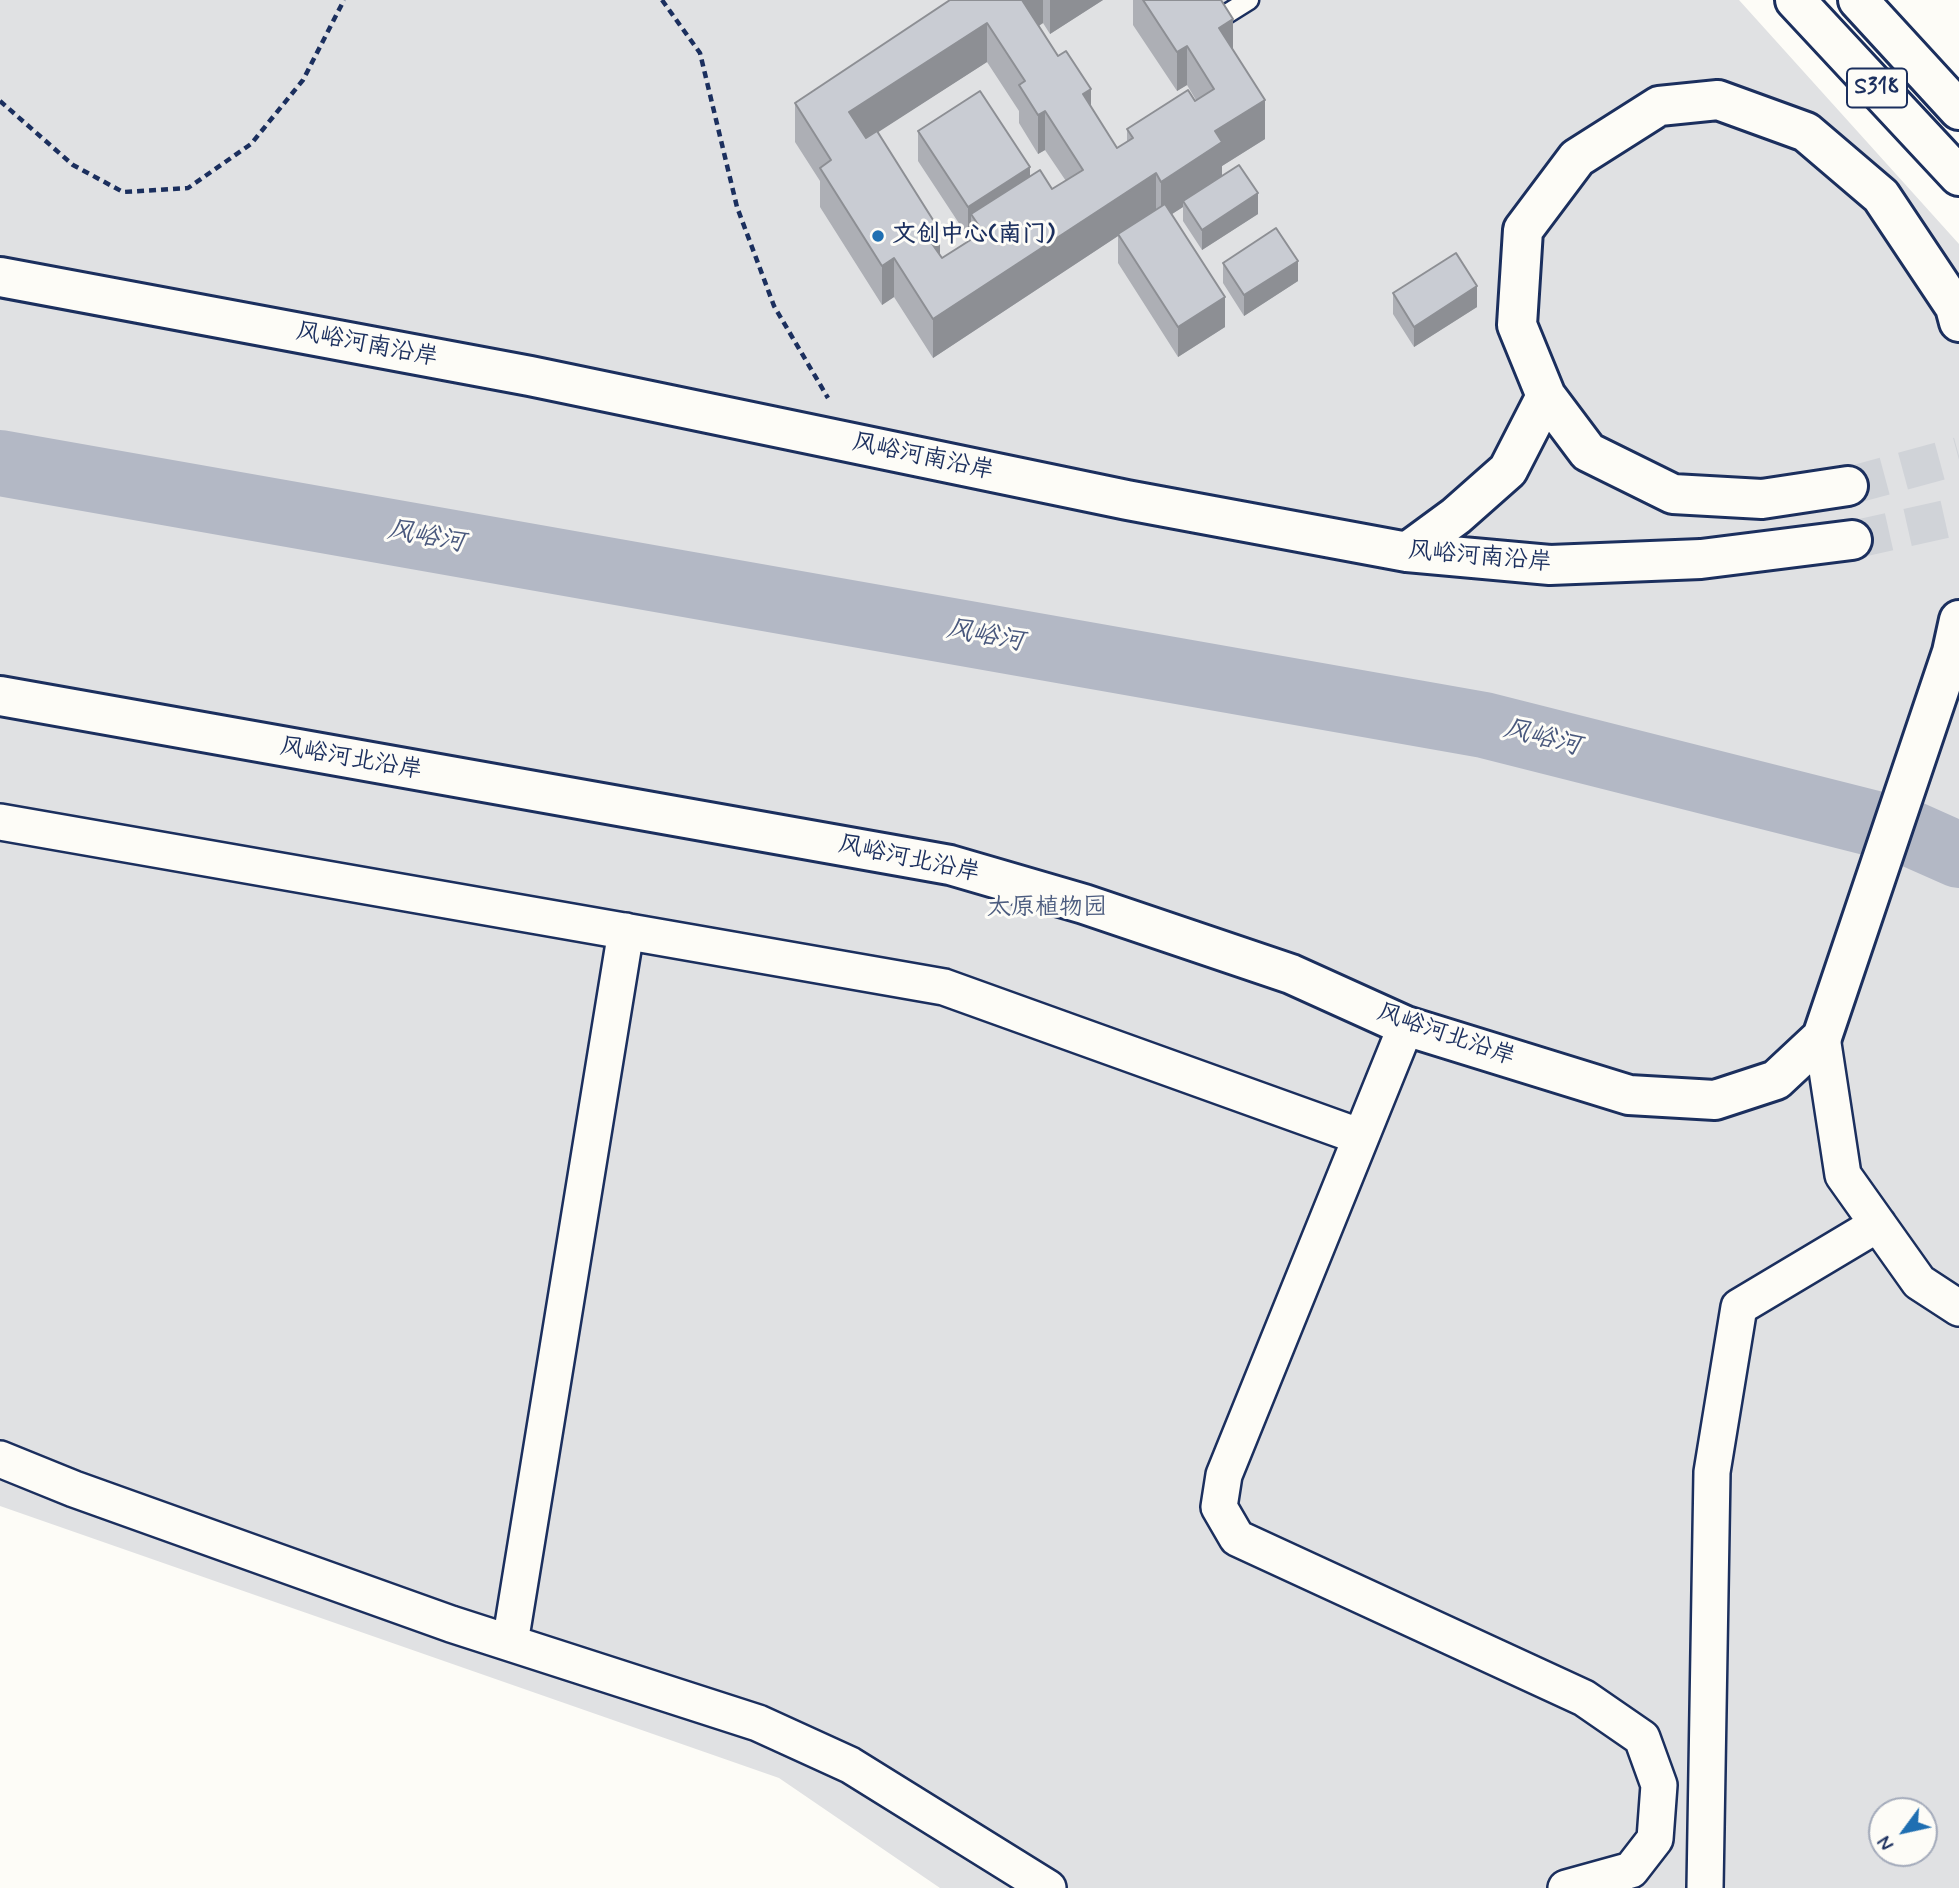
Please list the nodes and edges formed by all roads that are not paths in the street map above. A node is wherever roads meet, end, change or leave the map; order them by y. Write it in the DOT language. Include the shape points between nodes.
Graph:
graph roads {
  1 [pos="1204,0"];
  2 [pos="1249,0"];
  3 [pos="1795,0"];
  4 [pos="1858,0"];
  5 [pos="1959,110"];
  6 [pos="1959,176"];
  7 [pos="0,277"];
  8 [pos="1959,322"];
  9 [pos="1546,396"];
  10 [pos="1848,486"];
  11 [pos="1852,540"];
  12 [pos="1407,552"];
  13 [pos="1956,636"];
  14 [pos="0,696"];
  15 [pos="0,822"];
  16 [pos="625,931"];
  17 [pos="1828,1020"];
  18 [pos="1406,1026"];
  19 [pos="1361,1137"];
  20 [pos="1878,1224"];
  21 [pos="1959,1308"];
  22 [pos="0,1459"];
  23 [pos="510,1643"];
  24 [pos="1048,1888"];
  25 [pos="1566,1888"];
  26 [pos="1705,1888"];
  1 -- 2 [label="lane" via="1217,20"];
  3 -- 6 [label="street, S318"];
  4 -- 5 [label="street, S318"];
  7 -- 12 [label="street, 风峪河南沿岸" via="530,376 1127,500"];
  8 -- 9 [label="street" via="1955,307 1881,196 1806,132 1718,100 1659,106 1577,158 1523,230 1517,325"];
  9 -- 10 [label="street" via="1588,452 1674,494 1762,499"];
  9 -- 12 [label="street" via="1507,470"];
  11 -- 12 [label="street, 风峪河南沿岸" via="1701,559 1550,565"];
  13 -- 17 [label="street"];
  14 -- 18 [label="street, 风峪河北沿岸" via="950,865 1084,904 1291,974"];
  15 -- 16 [label="street"];
  16 -- 19 [label="street" via="944,987"];
  16 -- 23 [label="street"];
  17 -- 18 [label="street, 风峪河北沿岸" via="1776,1080 1715,1100 1629,1095"];
  17 -- 20 [label="street" via="1843,1175"];
  18 -- 19 [label="street"];
  19 -- 25 [label="street" via="1224,1475 1219,1507 1237,1538 1584,1698 1642,1738 1660,1785 1655,1839 1632,1870"];
  20 -- 21 [label="street" via="1919,1282"];
  20 -- 26 [label="street" via="1739,1307 1712,1472"];
  22 -- 23 [label="street"];
  23 -- 24 [label="street" via="769,1728 850,1765"];
}
